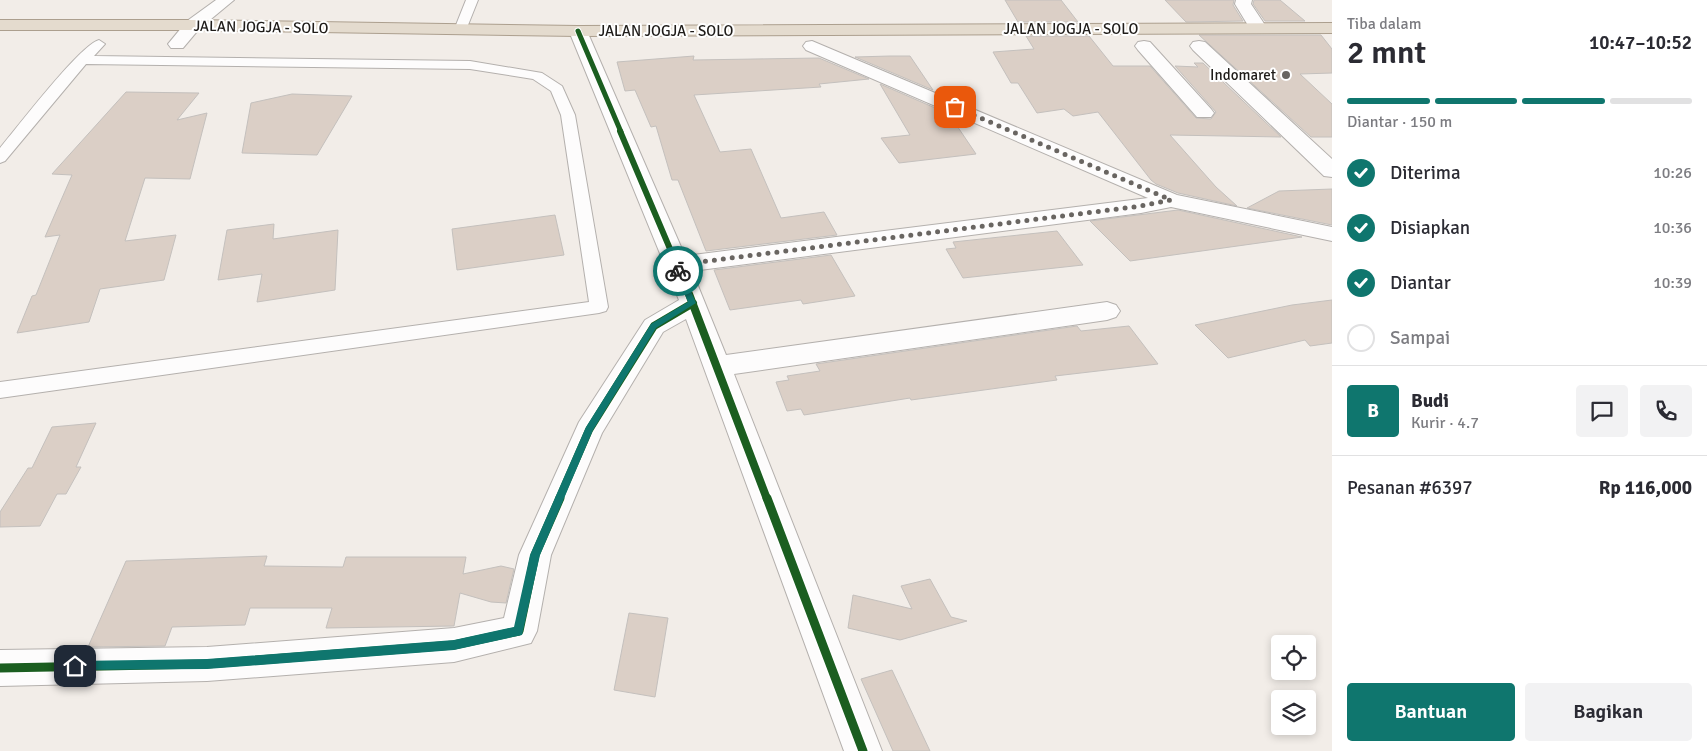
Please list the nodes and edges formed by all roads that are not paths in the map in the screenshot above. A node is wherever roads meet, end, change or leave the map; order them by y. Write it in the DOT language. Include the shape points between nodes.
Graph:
graph roads {
  1 [pos="226,0"];
  2 [pos="472,0"];
  3 [pos="1240,1"];
  4 [pos="0,25"];
  5 [pos="193,25"];
  6 [pos="1258,28"];
  7 [pos="1332,28"];
  8 [pos="460,30"];
  9 [pos="580,38"];
  10 [pos="177,44"];
  11 [pos="207,44"];
  12 [pos="375,45"];
  13 [pos="812,46"];
  14 [pos="1095,46"];
  15 [pos="1124,46"];
  16 [pos="1153,46"];
  17 [pos="1190,46"];
  18 [pos="1229,46"];
  19 [pos="81,52"];
  20 [pos="1204,113"];
  21 [pos="0,158"];
  22 [pos="1332,171"];
  23 [pos="1171,200"];
  24 [pos="1332,234"];
  25 [pos="676,265"];
  26 [pos="693,303"];
  27 [pos="1107,311"];
  28 [pos="718,366"];
  29 [pos="0,390"];
  30 [pos="0,668"];
  31 [pos="864,751"];
  1 -- 5 [label="street"];
  2 -- 8 [label="lane"];
  3 -- 6 [label="street"];
  4 -- 5 [label="highway, JALAN JOGJA - SOLO"];
  5 -- 8 [label="highway, JALAN JOGJA - SOLO"];
  5 -- 10 [label="street"];
  6 -- 7 [label="highway, JALAN JOGJA - SOLO"];
  6 -- 9 [label="highway, JALAN JOGJA - SOLO"];
  8 -- 9 [label="highway, JALAN JOGJA - SOLO"];
  9 -- 12 [label="highway, JALAN JOGJA - SOLO"];
  9 -- 13 [label="highway, JALAN JOGJA - SOLO"];
  9 -- 25 [label="street"];
  10 -- 11 [label="highway, JALAN JOGJA - SOLO"];
  10 -- 19 [label="highway, JALAN JOGJA - SOLO" via="99,44"];
  13 -- 14 [label="highway, JALAN JOGJA - SOLO"];
  13 -- 23 [label="street"];
  15 -- 16 [label="highway, JALAN JOGJA - SOLO"];
  16 -- 20 [label="street"];
  17 -- 18 [label="highway"];
  17 -- 22 [label="street"];
  19 -- 21 [label="lane"];
  19 -- 29 [label="lane" via="470,65 537,76 557,89 568,115 599,307"];
  23 -- 24 [label="street"];
  23 -- 25 [label="street"];
  25 -- 26 [label="street"];
  26 -- 28 [label="street"];
  26 -- 30 [label="street" via="654,326 590,430 535,555 519,631 454,645 207,664"];
  27 -- 28 [label="street"];
  28 -- 31 [label="street"];
}
